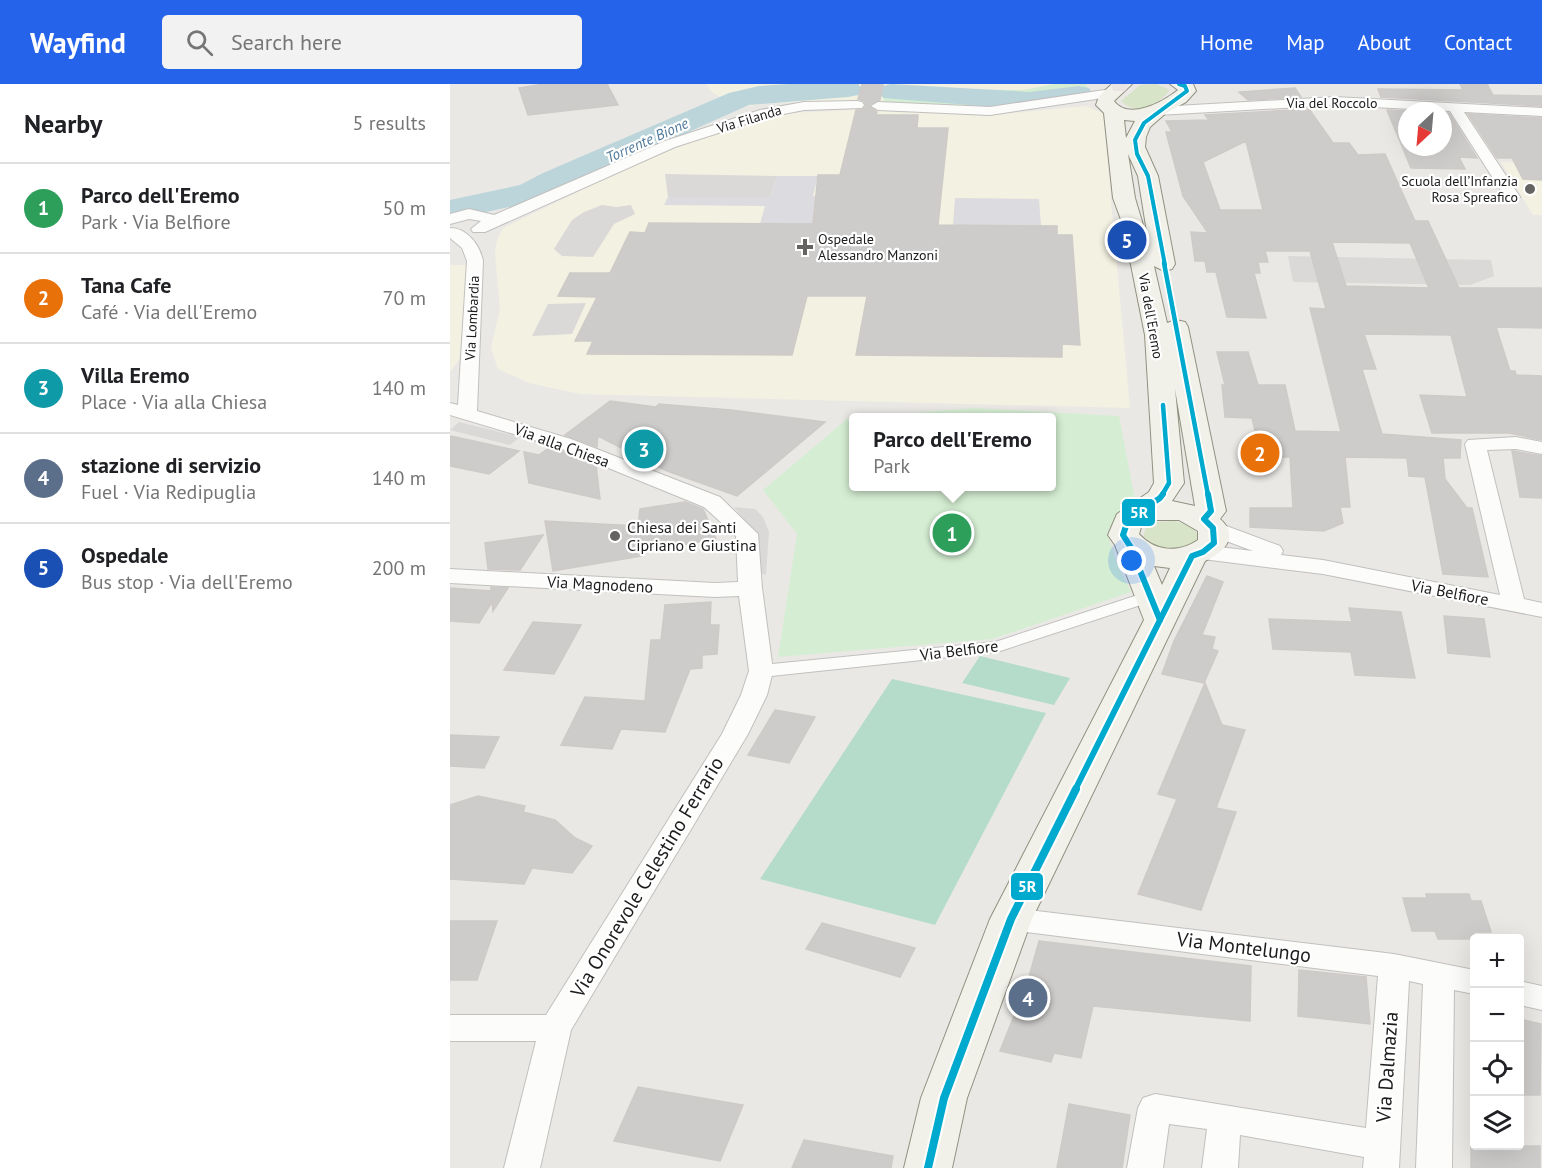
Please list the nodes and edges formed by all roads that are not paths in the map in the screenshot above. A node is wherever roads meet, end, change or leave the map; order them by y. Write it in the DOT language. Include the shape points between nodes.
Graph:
graph roads {
  1 [pos="1209,84"];
  2 [pos="1183,88"];
  3 [pos="1115,94"];
  4 [pos="857,105"];
  5 [pos="878,106"];
  6 [pos="1457,108"];
  7 [pos="1158,111"];
  8 [pos="1542,112"];
  9 [pos="1512,197"];
  10 [pos="547,198"];
  11 [pos="469,214"];
  12 [pos="489,223"];
  13 [pos="451,224"];
  14 [pos="458,411"];
  15 [pos="1542,448"];
  16 [pos="1141,512"];
  17 [pos="1203,539"];
  18 [pos="1130,546"];
  19 [pos="450,576"];
  20 [pos="750,588"];
  21 [pos="1514,605"];
  22 [pos="1155,608"];
  23 [pos="1542,610"];
  24 [pos="761,671"];
  25 [pos="1011,920"];
  26 [pos="1394,966"];
  27 [pos="1439,974"];
  28 [pos="1470,981"];
  29 [pos="1524,994"];
  30 [pos="1542,998"];
  31 [pos="450,1028"];
  32 [pos="555,1028"];
  33 [pos="1225,1118"];
  34 [pos="1382,1156"];
  35 [pos="522,1168"];
  36 [pos="928,1168"];
  37 [pos="1145,1168"];
  38 [pos="1220,1168"];
  39 [pos="1434,1168"];
  1 -- 2 [label="main road"];
  2 -- 7 [label="main road" via="1169,107"];
  3 -- 5 [label="street" via="990,111"];
  3 -- 7 [label="main road" via="1131,114"];
  3 -- 16 [label="main road, Via dell'Eremo" via="1120,177 1157,335 1169,483 1160,498"];
  4 -- 10 [label="street, Via Filanda" via="776,110 670,144"];
  6 -- 7 [label="street, Via del Roccolo" via="1335,101"];
  6 -- 8 [label="street, Via del Roccolo"];
  6 -- 9 [label="street"];
  7 -- 17 [label="main road, Via dell'Eremo" via="1142,124 1135,147 1148,176 1211,510"];
  10 -- 11 [label="street, Via Filanda"];
  10 -- 12 [label="street, Via Filanda"];
  11 -- 12 [label="street" via="483,216"];
  11 -- 13 [label="street, Via Filanda"];
  12 -- 13 [label="street, Via Filanda" via="474,231"];
  13 -- 14 [label="street, Via Lombardia" via="470,246 475,261"];
  14 -- 20 [label="street, Via alla Chiesa" via="564,443 712,502 747,534"];
  15 -- 21 [label="street" via="1516,442 1475,444"];
  16 -- 17 [label="main road" via="1183,511"];
  16 -- 18 [label="main road, Via dell'Eremo" via="1128,520 1123,535"];
  17 -- 18 [label="main road" via="1175,559 1154,557"];
  17 -- 21 [label="street, Via Belfiore"];
  17 -- 22 [label="main road, Via dell'Eremo"];
  18 -- 22 [label="main road"];
  19 -- 20 [label="street, Via Magnodeno" via="715,590"];
  20 -- 24 [label="street, Via Onorevole Celestino Ferrario"];
  21 -- 23 [label="street, Via Belfiore"];
  22 -- 24 [label="street, Via Belfiore" via="997,647"];
  22 -- 25 [label="main road, Via dell'Eremo"];
  24 -- 32 [label="street, Via Onorevole Celestino Ferrario" via="735,734"];
  25 -- 26 [label="street, Via Montelungo"];
  25 -- 36 [label="main road, Via dell'Eremo" via="944,1098"];
  26 -- 27 [label="street, Via Montelungo"];
  26 -- 34 [label="street, Via Dalmazia"];
  27 -- 28 [label="street, Via Montelungo"];
  27 -- 39 [label="street"];
  29 -- 30 [label="street"];
  31 -- 32 [label="street"];
  32 -- 35 [label="street, Via Onorevole Celestino Ferrario"];
  33 -- 34 [label="street"];
  33 -- 37 [label="street" via="1155,1108"];
  33 -- 38 [label="street"];
}
